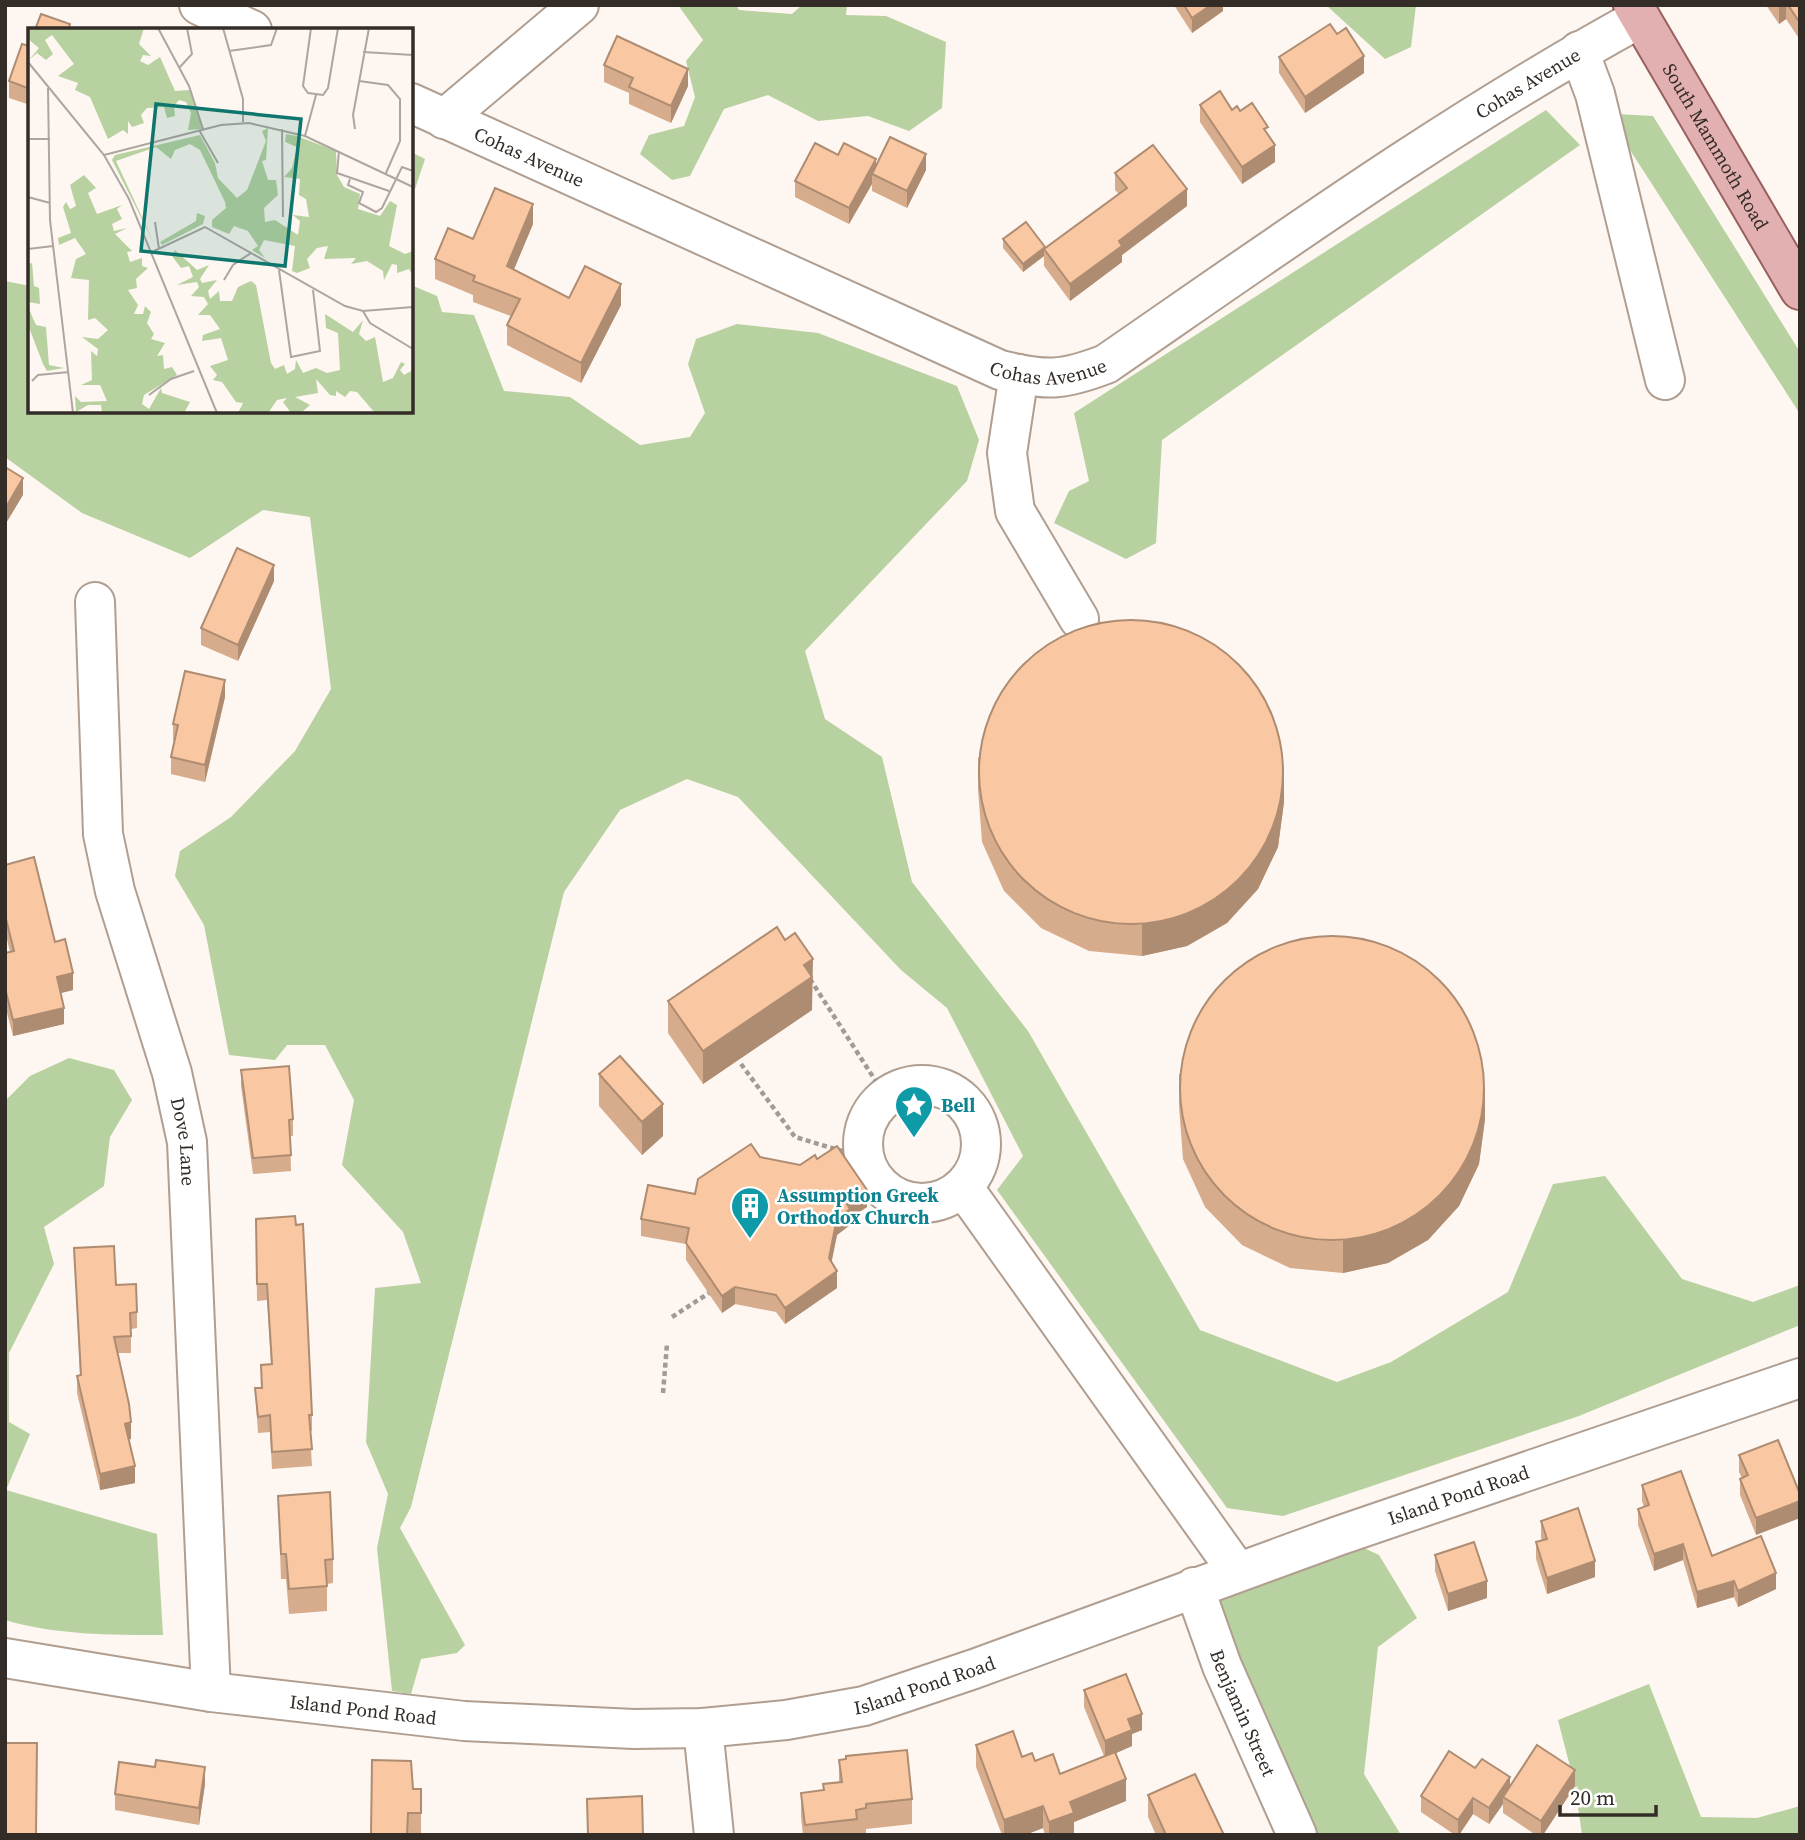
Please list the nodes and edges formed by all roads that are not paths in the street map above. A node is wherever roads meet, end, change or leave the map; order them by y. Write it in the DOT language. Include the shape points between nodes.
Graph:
graph roads {
  1 [pos="199,5"];
  2 [pos="579,5"];
  3 [pos="1636,12"];
  4 [pos="248,28"];
  5 [pos="1579,51"];
  6 [pos="428,111"];
  7 [pos="1800,290"];
  8 [pos="1019,374"];
  9 [pos="1665,380"];
  10 [pos="95,601"];
  11 [pos="1079,619"];
  12 [pos="963,1187"];
  13 [pos="1800,1378"];
  14 [pos="1237,1571"];
  15 [pos="1194,1587"];
  16 [pos="5,1658"];
  17 [pos="211,1692"];
  18 [pos="703,1728"];
  19 [pos="714,1835"];
  20 [pos="1297,1835"];
  1 -- 4 [label="street"];
  2 -- 6 [label="street"];
  3 -- 5 [label="street, Cohas Avenue"];
  3 -- 7 [label="main road, South Mammoth Road"];
  5 -- 8 [label="street, Cohas Avenue" via="1345,199 1106,364 1071,378"];
  5 -- 9 [label="street" via="1595,94"];
  6 -- 8 [label="street, Cohas Avenue" via="965,355"];
  8 -- 11 [label="street" via="1007,453 1016,511"];
  10 -- 17 [label="street, Dove Lane" via="103,834 115,891 172,1073 187,1142"];
  12 -- 12 [label="street" via="981,1153 975,1116 963,1101 928,1085 909,1086 886,1097 866,1121 854,1164 888,1194 906,1202 927,1204"];
  12 -- 14 [label="street"];
  13 -- 14 [label="street, Island Pond Road"];
  14 -- 15 [label="street, Island Pond Road"];
  15 -- 18 [label="street, Island Pond Road" via="864,1706"];
  15 -- 20 [label="street, Benjamin Street" via="1222,1666"];
  16 -- 17 [label="street, Island Pond Road"];
  17 -- 18 [label="street, Island Pond Road" via="464,1721"];
  18 -- 19 [label="street"];
}
